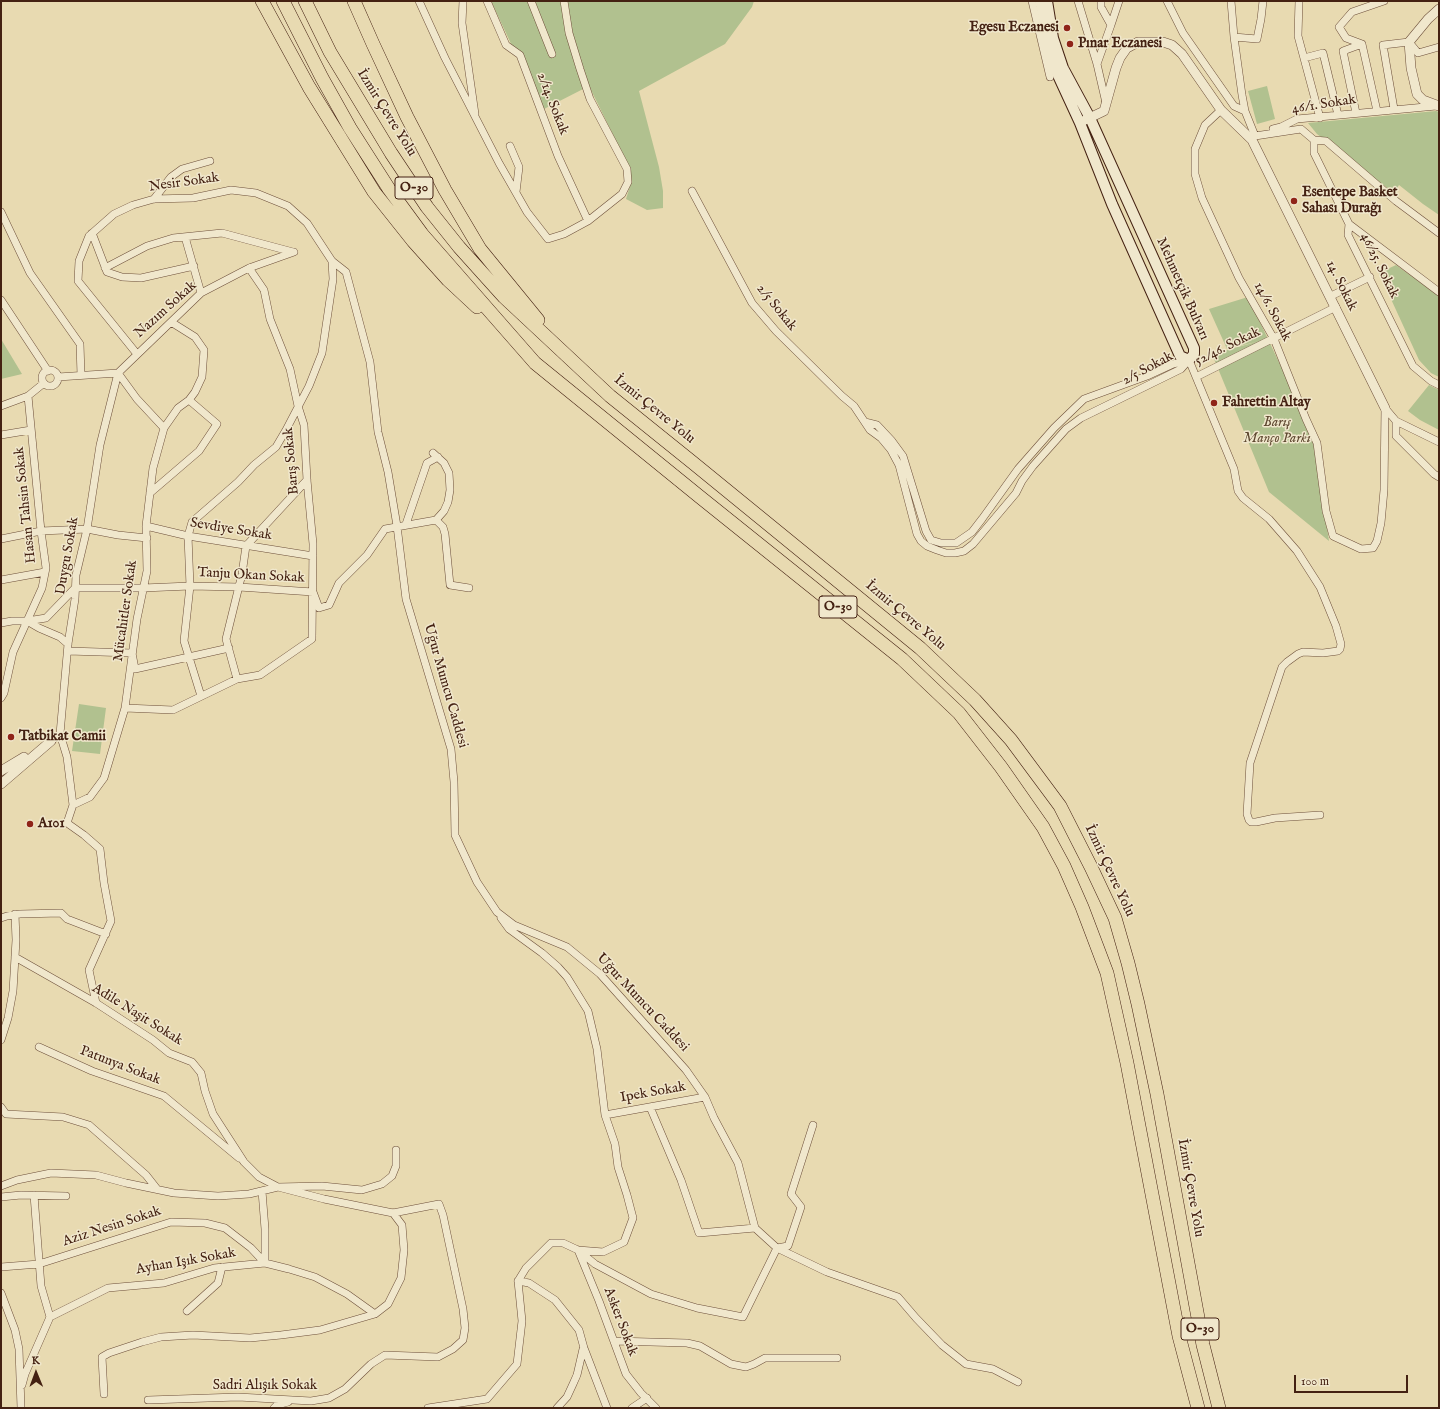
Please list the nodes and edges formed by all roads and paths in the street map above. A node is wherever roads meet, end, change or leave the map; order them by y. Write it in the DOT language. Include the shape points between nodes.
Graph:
graph roads {
  1 [pos="262,1"];
  2 [pos="283,1"];
  3 [pos="305,1"];
  4 [pos="354,1"];
  5 [pos="419,1"];
  6 [pos="463,1"];
  7 [pos="487,1"];
  8 [pos="531,1"];
  9 [pos="564,1"];
  10 [pos="1032,1"];
  11 [pos="1040,1"];
  12 [pos="1047,1"];
  13 [pos="1078,1"];
  14 [pos="1101,1"];
  15 [pos="1119,1"];
  16 [pos="1167,1"];
  17 [pos="1231,1"];
  18 [pos="1263,1"];
  19 [pos="1299,1"];
  20 [pos="1384,1"];
  21 [pos="1439,9"];
  22 [pos="1111,25"];
  23 [pos="1234,37"];
  24 [pos="1409,42"];
  25 [pos="1362,44"];
  26 [pos="1439,46"];
  27 [pos="552,54"];
  28 [pos="1304,58"];
  29 [pos="1096,64"];
  30 [pos="1060,70"];
  31 [pos="1106,105"];
  32 [pos="1438,106"];
  33 [pos="1394,109"];
  34 [pos="1221,110"];
  35 [pos="1246,111"];
  36 [pos="1377,111"];
  37 [pos="1356,113"];
  38 [pos="1338,115"];
  39 [pos="1090,118"];
  40 [pos="1320,118"];
  41 [pos="476,119"];
  42 [pos="1080,123"];
  43 [pos="1253,136"];
  44 [pos="1314,140"];
  45 [pos="510,146"];
  46 [pos="210,161"];
  47 [pos="692,191"];
  48 [pos="516,192"];
  49 [pos="154,199"];
  50 [pos="1,212"];
  51 [pos="588,221"];
  52 [pos="1349,224"];
  53 [pos="1439,233"];
  54 [pos="92,234"];
  55 [pos="185,237"];
  56 [pos="332,261"];
  57 [pos="194,266"];
  58 [pos="105,268"];
  59 [pos="249,268"];
  60 [pos="1370,278"];
  61 [pos="1439,292"];
  62 [pos="201,293"];
  63 [pos="1330,296"];
  64 [pos="1,300"];
  65 [pos="1336,307"];
  66 [pos="171,322"];
  67 [pos="1274,339"];
  68 [pos="559,349"];
  69 [pos="138,354"];
  70 [pos="1189,360"];
  71 [pos="536,363"];
  72 [pos="48,371"];
  73 [pos="118,373"];
  74 [pos="81,375"];
  75 [pos="58,377"];
  76 [pos="1196,377"];
  77 [pos="44,383"];
  78 [pos="1439,385"];
  79 [pos="28,396"];
  80 [pos="189,400"];
  81 [pos="1,406"];
  82 [pos="298,406"];
  83 [pos="1385,408"];
  84 [pos="1396,421"];
  85 [pos="865,422"];
  86 [pos="164,428"];
  87 [pos="31,430"];
  88 [pos="1,435"];
  89 [pos="1439,442"];
  90 [pos="1439,477"];
  91 [pos="307,480"];
  92 [pos="150,493"];
  93 [pos="436,520"];
  94 [pos="406,524"];
  95 [pos="146,526"];
  96 [pos="397,526"];
  97 [pos="87,529"];
  98 [pos="41,531"];
  99 [pos="188,536"];
  100 [pos="1333,536"];
  101 [pos="147,538"];
  102 [pos="1,539"];
  103 [pos="246,546"];
  104 [pos="313,556"];
  105 [pos="45,572"];
  106 [pos="1,580"];
  107 [pos="190,586"];
  108 [pos="239,587"];
  109 [pos="75,588"];
  110 [pos="143,588"];
  111 [pos="469,588"];
  112 [pos="313,592"];
  113 [pos="27,621"];
  114 [pos="1,623"];
  115 [pos="68,648"];
  116 [pos="229,648"];
  117 [pos="132,653"];
  118 [pos="189,657"];
  119 [pos="236,679"];
  120 [pos="201,696"];
  121 [pos="1,698"];
  122 [pos="125,708"];
  123 [pos="60,734"];
  124 [pos="51,741"];
  125 [pos="1,771"];
  126 [pos="1,784"];
  127 [pos="73,805"];
  128 [pos="1320,815"];
  129 [pos="497,912"];
  130 [pos="15,914"];
  131 [pos="1,918"];
  132 [pos="106,934"];
  133 [pos="15,957"];
  134 [pos="96,1003"];
  135 [pos="1,1040"];
  136 [pos="39,1047"];
  137 [pos="705,1097"];
  138 [pos="1,1107"];
  139 [pos="650,1107"];
  140 [pos="605,1115"];
  141 [pos="813,1125"];
  142 [pos="396,1150"];
  143 [pos="244,1162"];
  144 [pos="1,1186"];
  145 [pos="278,1187"];
  146 [pos="157,1189"];
  147 [pos="262,1191"];
  148 [pos="34,1195"];
  149 [pos="66,1196"];
  150 [pos="1,1197"];
  151 [pos="393,1213"];
  152 [pos="756,1228"];
  153 [pos="777,1248"];
  154 [pos="578,1250"];
  155 [pos="265,1263"];
  156 [pos="39,1264"];
  157 [pos="1,1267"];
  158 [pos="222,1267"];
  159 [pos="518,1281"];
  160 [pos="1,1293"];
  161 [pos="187,1311"];
  162 [pos="375,1314"];
  163 [pos="50,1317"];
  164 [pos="614,1341"];
  165 [pos="584,1348"];
  166 [pos="838,1358"];
  167 [pos="1018,1382"];
  168 [pos="20,1391"];
  169 [pos="104,1394"];
  170 [pos="646,1398"];
  171 [pos="148,1400"];
  172 [pos="296,1400"];
  173 [pos="21,1408"];
  174 [pos="274,1408"];
  175 [pos="428,1408"];
  176 [pos="557,1408"];
  177 [pos="607,1408"];
  178 [pos="632,1408"];
  179 [pos="656,1408"];
  180 [pos="1198,1408"];
  181 [pos="1219,1408"];
  1 -- 71 [label="highway" via="309,87 374,192 448,280"];
  2 -- 71 [label="highway, O-30" via="350,128 389,189 422,234"];
  3 -- 68 [label="highway, İzmir Çevre Yolu / O-30" via="330,52 427,207 504,297"];
  4 -- 68 [label="highway" via="407,117 445,190 480,249"];
  5 -- 41 [label="street"];
  6 -- 41 [label="street" via="463,29"];
  7 -- 51 [label="street, 2/14. Sokak" via="506,45 520,55 558,156"];
  8 -- 27 [label="street"];
  9 -- 51 [label="street" via="569,33 590,99 627,169 628,182 622,194"];
  10 -- 30 [label="street" via="1050,77"];
  11 -- 30 [label="main road, Mehmetçik Bulvarı"];
  12 -- 30 [label="main road, Mehmetçik Bulvarı"];
  13 -- 29 [label="street"];
  14 -- 22 [label="street" via="1101,7"];
  15 -- 22 [label="street"];
  16 -- 35 [label="street" via="1183,33 1234,106"];
  17 -- 23 [label="street, 14. Sokak"];
  18 -- 23 [label="street" via="1257,39"];
  19 -- 28 [label="street" via="1298,36"];
  20 -- 25 [label="street" via="1352,12 1339,27 1346,38"];
  21 -- 24 [label="street"];
  22 -- 29 [label="street"];
  23 -- 35 [label="street, 14. Sokak"];
  24 -- 26 [label="street" via="1418,53"];
  24 -- 32 [label="street" via="1417,94 1423,100"];
  24 -- 33 [label="street" via="1383,45"];
  25 -- 36 [label="street, 46/1. Sokak"];
  25 -- 37 [label="street" via="1343,51"];
  28 -- 38 [label="street" via="1323,54"];
  28 -- 40 [label="street"];
  29 -- 31 [label="street"];
  30 -- 39 [label="main road, Mehmetçik Bulvarı"];
  30 -- 42 [label="main road, Mehmetçik Bulvarı"];
  31 -- 34 [label="street" via="1116,68 1127,48 1138,42 1163,42 1172,45 1182,54"];
  31 -- 39 [label="street" via="1104,112"];
  32 -- 33 [label="street, 46/1. Sokak"];
  33 -- 36 [label="street, 46/1. Sokak"];
  34 -- 43 [label="street"];
  34 -- 67 [label="street, 14/6. Sokak" via="1205,125 1195,149 1195,174 1202,198 1239,278"];
  35 -- 43 [label="street, 14. Sokak"];
  36 -- 37 [label="street, 46/1. Sokak"];
  37 -- 38 [label="street, 46/1. Sokak"];
  38 -- 40 [label="street, 46/1. Sokak"];
  39 -- 42 [label="street"];
  39 -- 70 [label="main road, Mehmetçik Bulvarı" via="1194,348"];
  40 -- 43 [label="street, 46/1. Sokak" via="1298,119 1281,128"];
  41 -- 48 [label="street"];
  42 -- 70 [label="main road, Mehmetçik Bulvarı" via="1112,204 1180,356"];
  43 -- 44 [label="street" via="1301,129"];
  43 -- 63 [label="street, 14. Sokak"];
  44 -- 52 [label="street, 46/25. Sokak" via="1314,153"];
  44 -- 53 [label="street" via="1326,141 1396,201"];
  45 -- 48 [label="street" via="519,167"];
  46 -- 49 [label="street" via="182,169 171,177"];
  47 -- 85 [label="street, 2/5 Sokak" via="752,303 776,331 854,406"];
  48 -- 51 [label="street" via="527,212 548,239 564,234"];
  49 -- 54 [label="street, Nesir Sokak" via="114,214"];
  49 -- 56 [label="street, Nesir Sokak" via="193,198 231,190 256,193 288,206 307,223"];
  50 -- 74 [label="street" via="30,273 80,344"];
  52 -- 60 [label="street, 46/25. Sokak" via="1348,235"];
  52 -- 61 [label="street"];
  54 -- 58 [label="street"];
  54 -- 69 [label="street, Nesir Sokak" via="79,262 78,281"];
  55 -- 57 [label="street"];
  55 -- 58 [label="street" via="172,238 147,246"];
  55 -- 59 [label="street, Nazım Sokak" via="222,233 294,252"];
  56 -- 82 [label="street" via="333,279 322,353"];
  56 -- 96 [label="street, Uğur Mumcu Caddesi" via="346,272 368,354 378,432"];
  57 -- 58 [label="street" via="141,278 122,277 107,272"];
  57 -- 62 [label="street"];
  59 -- 62 [label="street, Nazım Sokak"];
  59 -- 82 [label="street, Barış Sokak" via="264,290 270,319 290,369"];
  60 -- 63 [label="street"];
  60 -- 78 [label="street, 46/25. Sokak" via="1413,366"];
  62 -- 66 [label="street, Nazım Sokak"];
  63 -- 65 [label="street, 14. Sokak"];
  64 -- 72 [label="street"];
  65 -- 67 [label="street, 52/46. Sokak"];
  65 -- 83 [label="street, 14. Sokak"];
  66 -- 69 [label="street, Nazım Sokak"];
  66 -- 80 [label="street" via="195,337 204,350 202,377"];
  67 -- 76 [label="street, 52/46. Sokak"];
  67 -- 100 [label="street, 14/6. Sokak" via="1317,443 1326,511"];
  68 -- 181 [label="highway, İzmir Çevre Yolu / O-30" via="610,396 920,648 975,700 1012,740 1060,806 1115,918 1128,963 1157,1094 1203,1345"];
  69 -- 73 [label="street, Nazım Sokak"];
  70 -- 76 [label="street"];
  70 -- 85 [label="street, 2/5 Sokak" via="1172,364 1147,376 1084,398 1018,469 972,532 956,544 931,540 903,456 877,426"];
  70 -- 85 [label="street, 2/5 Sokak" via="1181,369 1081,418 1066,429 1033,466 1016,493 979,538 964,551 946,553 921,541 899,465 891,450"];
  71 -- 180 [label="highway, O-30" via="902,659 959,713 1043,827 1064,866 1107,972 1179,1336"];
  72 -- 75 [label="street" via="55,372"];
  72 -- 77 [label="street" via="43,376"];
  73 -- 74 [label="street"];
  73 -- 86 [label="street" via="137,399"];
  73 -- 97 [label="street, Duygu Sokak" via="100,445"];
  74 -- 75 [label="street"];
  75 -- 77 [label="street" via="53,385 48,386"];
  76 -- 128 [label="street" via="1234,469 1238,491 1269,519 1297,550 1320,587 1341,644 1338,651 1298,654 1282,668 1250,763 1247,814 1251,822"];
  77 -- 79 [label="street"];
  79 -- 81 [label="street"];
  79 -- 87 [label="street, Hasan Tahsin Sokak"];
  80 -- 86 [label="street" via="178,408"];
  80 -- 92 [label="street" via="217,424 199,451"];
  82 -- 91 [label="street, Barış Sokak" via="304,425"];
  82 -- 99 [label="street" via="276,447 192,522"];
  83 -- 84 [label="street"];
  83 -- 100 [label="street, 14. Sokak" via="1384,490 1377,541 1373,548 1361,549"];
  84 -- 89 [label="street"];
  84 -- 90 [label="street" via="1396,436"];
  86 -- 92 [label="street, Mücahitler Sokak"];
  87 -- 88 [label="street"];
  87 -- 98 [label="street, Hasan Tahsin Sokak"];
  91 -- 103 [label="street"];
  91 -- 104 [label="street, Barış Sokak"];
  92 -- 95 [label="street, Mücahitler Sokak"];
  93 -- 94 [label="street"];
  93 -- 94 [label="street" via="444,511 450,490 449,473 436,455 427,463"];
  93 -- 111 [label="street" via="443,527 445,534 450,585"];
  94 -- 96 [label="street"];
  95 -- 99 [label="street, Sevdiye Sokak"];
  95 -- 101 [label="street, Mücahitler Sokak"];
  96 -- 112 [label="street, Tanju Okan Sokak" via="385,529 367,555 339,583 329,605 319,608"];
  96 -- 129 [label="street, Uğur Mumcu Caddesi" via="406,599 451,749 455,835 477,882"];
  97 -- 98 [label="street"];
  97 -- 101 [label="street"];
  97 -- 109 [label="street, Duygu Sokak"];
  98 -- 102 [label="street"];
  98 -- 105 [label="street, Hasan Tahsin Sokak"];
  99 -- 103 [label="street, Sevdiye Sokak"];
  99 -- 107 [label="street"];
  101 -- 110 [label="street, Mücahitler Sokak" via="147,571"];
  103 -- 104 [label="street, Sevdiye Sokak"];
  103 -- 108 [label="street"];
  104 -- 112 [label="street, Barış Sokak"];
  105 -- 106 [label="street"];
  105 -- 113 [label="street, Hasan Tahsin Sokak" via="42,588"];
  107 -- 108 [label="street, Tanju Okan Sokak"];
  107 -- 110 [label="street, Tanju Okan Sokak"];
  107 -- 118 [label="street" via="184,642"];
  108 -- 112 [label="street, Tanju Okan Sokak"];
  108 -- 116 [label="street" via="226,639"];
  109 -- 110 [label="street, Tanju Okan Sokak"];
  109 -- 113 [label="street" via="46,618"];
  109 -- 115 [label="street, Duygu Sokak"];
  110 -- 117 [label="street, Mücahitler Sokak"];
  112 -- 119 [label="street, Barış Sokak" via="312,639 260,675"];
  113 -- 114 [label="street"];
  113 -- 115 [label="street" via="60,637"];
  113 -- 121 [label="street, Hasan Tahsin Sokak" via="13,652"];
  115 -- 117 [label="street"];
  115 -- 123 [label="street, Duygu Sokak"];
  116 -- 118 [label="street"];
  116 -- 119 [label="street"];
  117 -- 118 [label="street" via="135,669"];
  117 -- 122 [label="street, Mücahitler Sokak"];
  118 -- 120 [label="street"];
  119 -- 120 [label="street"];
  120 -- 122 [label="street" via="173,710"];
  122 -- 127 [label="street, Mücahitler Sokak" via="104,778 90,797"];
  123 -- 124 [label="street"];
  123 -- 127 [label="street" via="67,757"];
  124 -- 125 [label="street"];
  124 -- 126 [label="street"];
  127 -- 132 [label="street" via="67,823 100,848 111,921"];
  129 -- 137 [label="street, Uğur Mumcu Caddesi" via="514,925 567,947 600,974 686,1070"];
  129 -- 140 [label="street" via="509,929 542,953 567,977 588,1011 597,1049"];
  130 -- 131 [label="street"];
  130 -- 132 [label="street" via="61,913 67,919"];
  130 -- 133 [label="street"];
  132 -- 134 [label="street" via="89,970"];
  133 -- 134 [label="street, Adile Naşit Sokak"];
  133 -- 135 [label="street" via="13,990"];
  134 -- 143 [label="street, Adile Naşit Sokak" via="169,1053 192,1062 201,1073 213,1114"];
  136 -- 143 [label="street, Patunya Sokak" via="92,1071 164,1096"];
  137 -- 139 [label="street, Ipek Sokak"];
  137 -- 152 [label="street, Uğur Mumcu Caddesi" via="738,1163"];
  138 -- 146 [label="street" via="6,1114 63,1117 89,1125 146,1175"];
  139 -- 140 [label="street, Ipek Sokak"];
  139 -- 152 [label="street" via="681,1180 699,1233"];
  140 -- 154 [label="street" via="615,1144 618,1167 633,1218 624,1242 604,1252"];
  141 -- 153 [label="street" via="791,1194 801,1207 788,1246"];
  142 -- 145 [label="street, Adile Naşit Sokak" via="396,1166 392,1176 382,1184 362,1190 322,1186"];
  143 -- 145 [label="street, Adile Naşit Sokak" via="259,1177"];
  144 -- 146 [label="street" via="51,1173 96,1175"];
  145 -- 147 [label="street"];
  145 -- 151 [label="street"];
  146 -- 147 [label="street" via="218,1196"];
  147 -- 155 [label="street"];
  148 -- 149 [label="street"];
  148 -- 150 [label="street"];
  148 -- 156 [label="street"];
  151 -- 162 [label="street" via="402,1225 404,1250 401,1278 388,1304"];
  151 -- 172 [label="street, Sadri Alışık Sokak" via="439,1204 463,1309 463,1340 454,1349 438,1357 385,1355 371,1364 345,1389 329,1398"];
  152 -- 153 [label="street"];
  153 -- 154 [label="street" via="743,1317 697,1308 651,1294 595,1264"];
  153 -- 167 [label="street" via="827,1272 898,1297 942,1345 966,1364 993,1369"];
  154 -- 159 [label="street" via="564,1244 551,1243 526,1268"];
  154 -- 164 [label="street, Asker Sokak"];
  155 -- 156 [label="street, Aziz Nesin Sokak" via="252,1248 225,1228 205,1223 171,1222"];
  155 -- 158 [label="street, Ayhan Işık Sokak"];
  155 -- 162 [label="street, Ayhan Işık Sokak" via="315,1277"];
  156 -- 157 [label="street, Aziz Nesin Sokak"];
  156 -- 163 [label="street" via="41,1286"];
  158 -- 161 [label="street" via="218,1283"];
  158 -- 163 [label="street, Ayhan Işık Sokak" via="164,1282 108,1288"];
  159 -- 165 [label="street" via="529,1284 555,1300 579,1330"];
  159 -- 175 [label="street" via="522,1321 517,1364 487,1399"];
  160 -- 168 [label="street" via="15,1330 19,1349"];
  162 -- 169 [label="street" via="304,1332 250,1338 193,1335 161,1337 142,1342 102,1357"];
  163 -- 168 [label="street"];
  164 -- 166 [label="street" via="687,1343 704,1348 731,1364 746,1367 765,1358"];
  164 -- 170 [label="street, Asker Sokak" via="626,1374"];
  165 -- 176 [label="street" via="573,1384 567,1397"];
  165 -- 177 [label="street"];
  168 -- 173 [label="street"];
  170 -- 178 [label="street"];
  170 -- 179 [label="street, Asker Sokak"];
  171 -- 172 [label="street, Sadri Alışık Sokak" via="238,1397"];
  172 -- 174 [label="street"];
}
